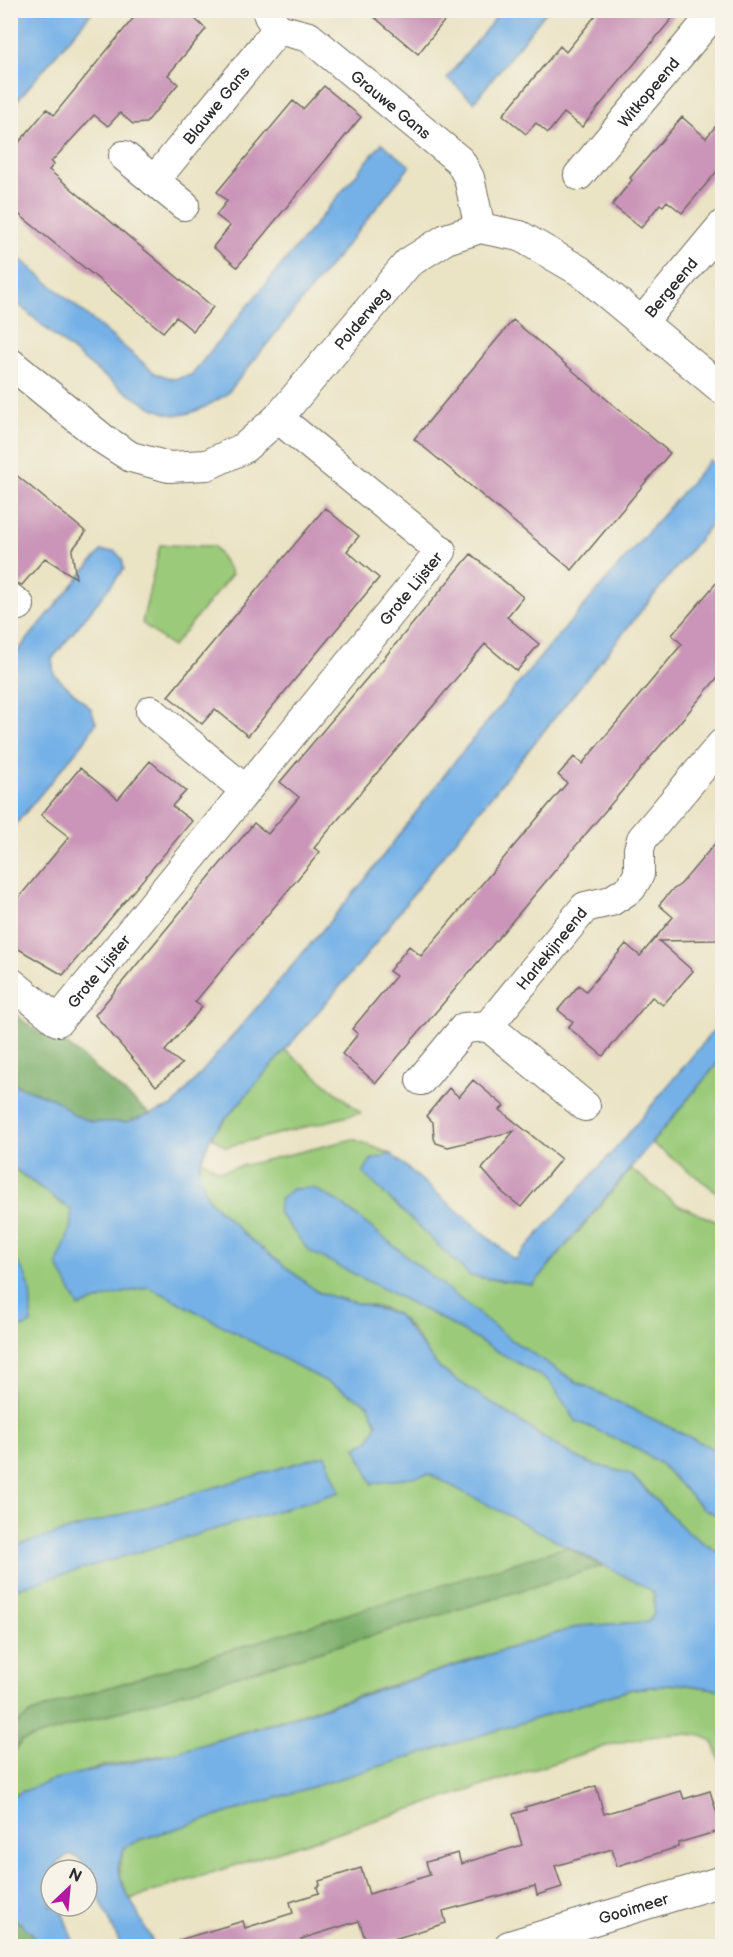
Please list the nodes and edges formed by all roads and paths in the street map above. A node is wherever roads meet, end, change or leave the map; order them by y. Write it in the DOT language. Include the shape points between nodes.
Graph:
graph roads {
  1 [pos="717,10"];
  2 [pos="273,20"];
  3 [pos="124,156"];
  4 [pos="579,175"];
  5 [pos="154,181"];
  6 [pos="184,206"];
  7 [pos="723,226"];
  8 [pos="480,228"];
  9 [pos="642,322"];
  10 [pos="15,376"];
  11 [pos="723,389"];
  12 [pos="278,418"];
  13 [pos="151,711"];
  14 [pos="723,744"];
  15 [pos="245,790"];
  16 [pos="10,982"];
  17 [pos="488,1026"];
  18 [pos="421,1080"];
  19 [pos="585,1106"];
  20 [pos="723,1881"];
  21 [pos="509,1947"];
  1 -- 4 [label="street, Witkopeend"];
  2 -- 5 [label="street, Blauwe Gans"];
  2 -- 8 [label="street, Grauwe Gans" via="309,37 460,161 469,178"];
  3 -- 5 [label="street"];
  5 -- 6 [label="street"];
  7 -- 9 [label="street, Bergeend"];
  8 -- 9 [label="street, Polderweg" via="520,236 549,252 580,271"];
  8 -- 12 [label="street, Polderweg" via="446,239 408,263"];
  9 -- 11 [label="street, Polderweg"];
  10 -- 12 [label="street, Polderweg" via="131,457 169,467 207,465 244,448"];
  12 -- 15 [label="street, Grote Lijster" via="441,551"];
  13 -- 15 [label="street"];
  14 -- 17 [label="street, Harlekijneend" via="642,839 639,874 631,888 611,901 585,908"];
  15 -- 16 [label="street, Grote Lijster" via="58,1021"];
  17 -- 18 [label="street" via="464,1028"];
  17 -- 19 [label="street"];
  20 -- 21 [label="street, Gooimeer"];
}
